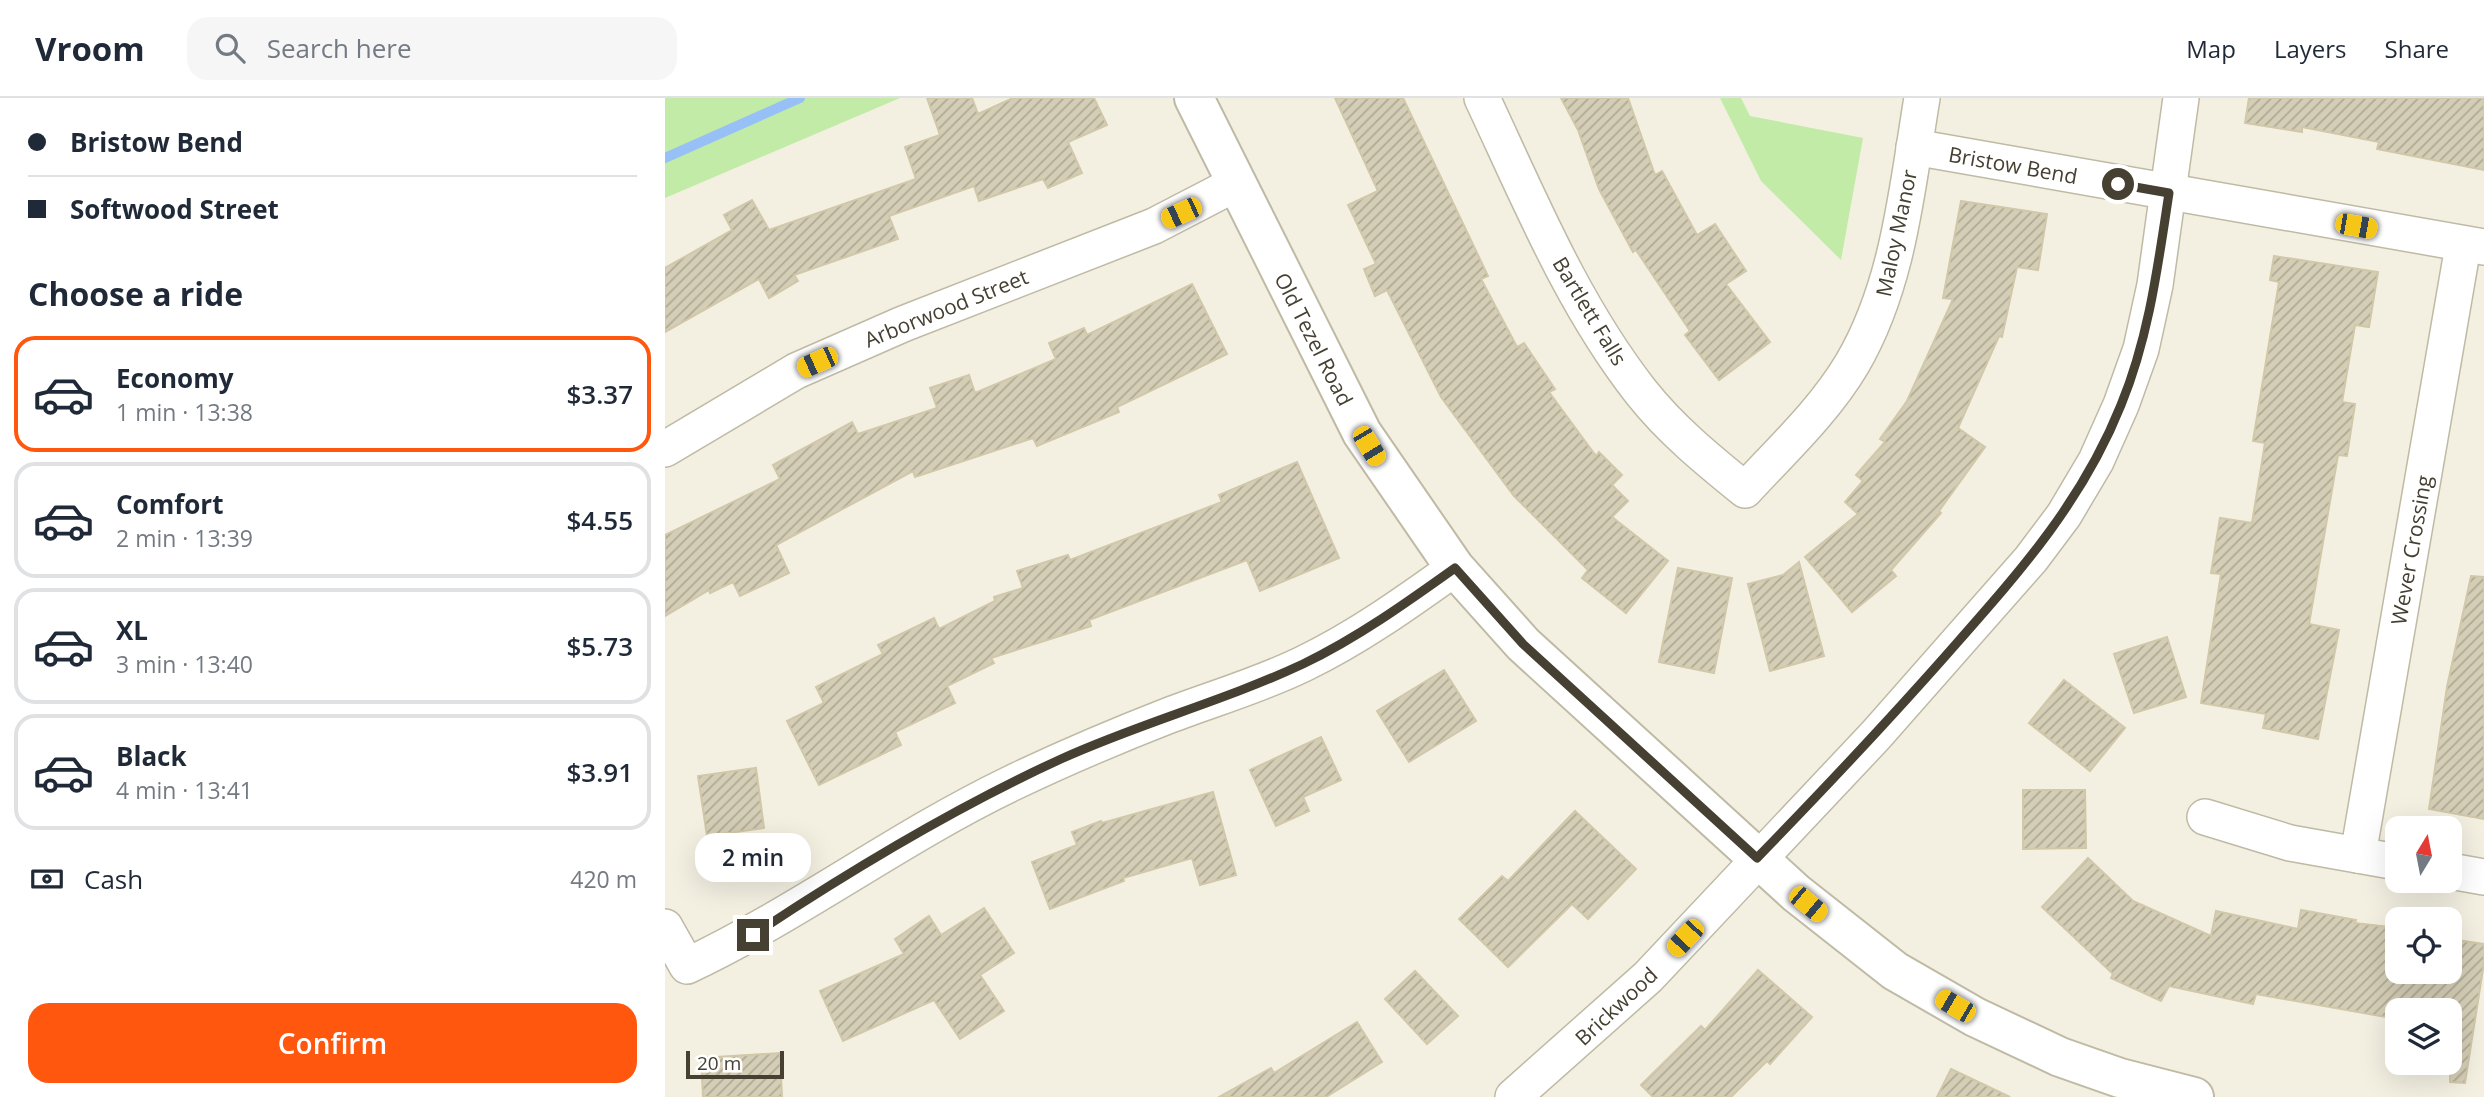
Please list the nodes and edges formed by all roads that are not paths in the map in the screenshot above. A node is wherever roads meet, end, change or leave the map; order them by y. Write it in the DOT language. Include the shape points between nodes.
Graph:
graph roads {
  1 [pos="1195,98"];
  2 [pos="1482,98"];
  3 [pos="1922,98"];
  4 [pos="2181,98"];
  5 [pos="1914,147"];
  6 [pos="1235,184"];
  7 [pos="2169,193"];
  8 [pos="2474,246"];
  9 [pos="665,449"];
  10 [pos="1745,490"];
  11 [pos="1455,568"];
  12 [pos="2204,817"];
  13 [pos="2358,855"];
  14 [pos="1757,858"];
  15 [pos="2385,860"];
  16 [pos="2462,873"];
  17 [pos="2484,877"];
  18 [pos="665,927"];
  19 [pos="2116,1087"];
  20 [pos="1513,1097"];
  21 [pos="2195,1097"];
  1 -- 6 [label="street, Old Tezel Road"];
  2 -- 10 [label="street, Bartlett Falls" via="1590,318 1656,409 1702,456"];
  3 -- 5 [label="street, Maloy Manor"];
  4 -- 7 [label="street, Brickwood"];
  5 -- 7 [label="street, Bristow Bend"];
  5 -- 10 [label="street, Maloy Manor" via="1884,296 1869,333 1824,403"];
  6 -- 9 [label="street, Arborwood Street" via="1154,226 796,371"];
  6 -- 11 [label="street, Old Tezel Road" via="1362,433"];
  7 -- 8 [label="street, Bristow Bend"];
  7 -- 14 [label="street, Brickwood" via="2141,349 2096,461 2064,514 2031,559 1885,724"];
  8 -- 13 [label="street, Wever Crossing"];
  11 -- 14 [label="street, Old Tezel Road" via="1523,644"];
  11 -- 18 [label="street" via="1377,623 1304,663 1062,759 1005,787 824,888 753,935 688,966"];
  12 -- 13 [label="street" via="2290,843"];
  13 -- 15 [label="street"];
  14 -- 19 [label="street, Old Tezel Road" via="1821,915 1895,971 1975,1017"];
  14 -- 20 [label="street, Brickwood" via="1648,977"];
  16 -- 17 [label="street"];
  19 -- 21 [label="street, Old Tezel Road"];
}
